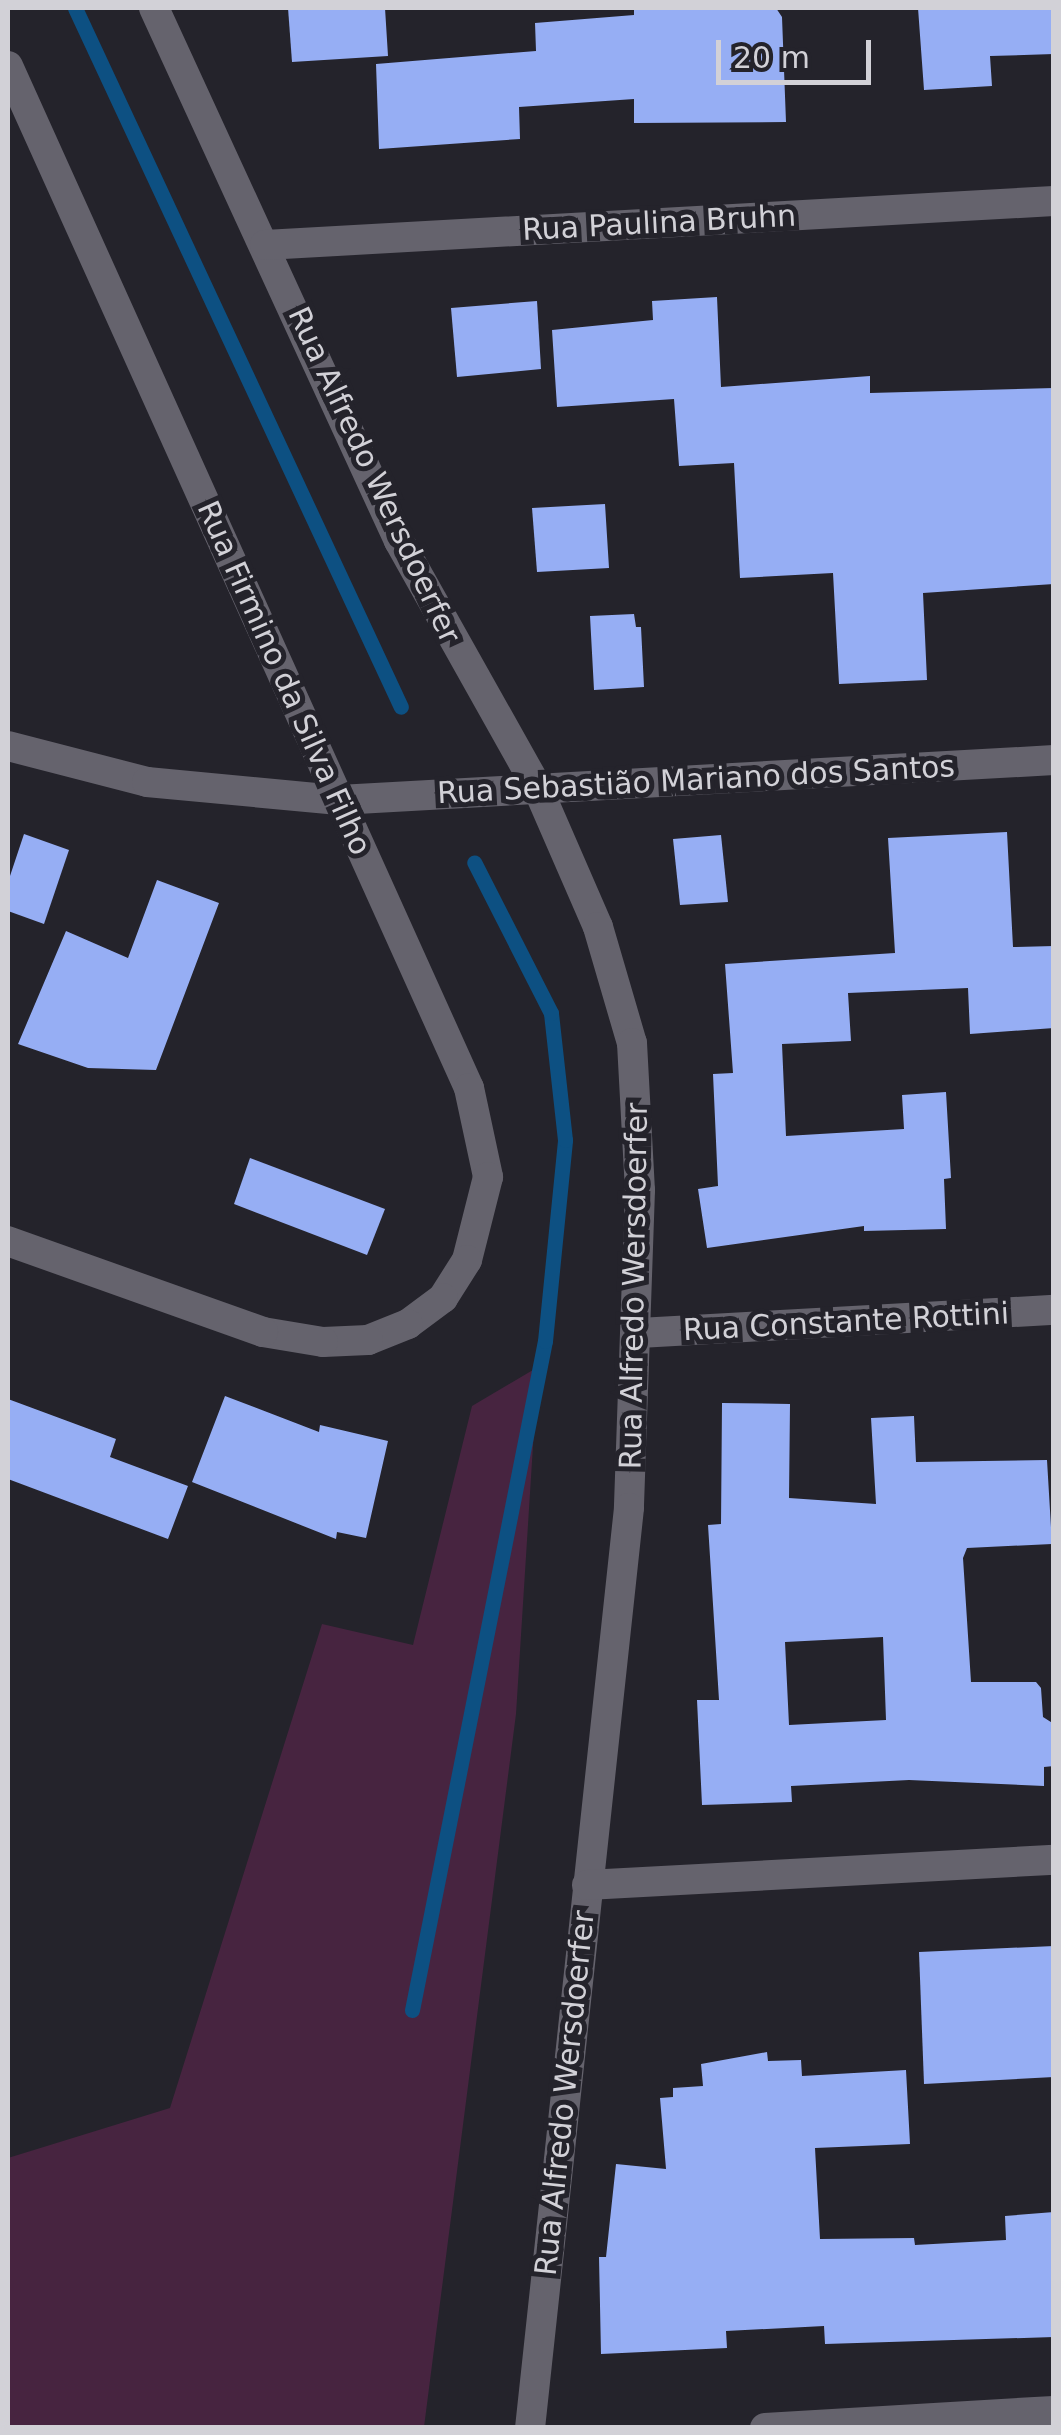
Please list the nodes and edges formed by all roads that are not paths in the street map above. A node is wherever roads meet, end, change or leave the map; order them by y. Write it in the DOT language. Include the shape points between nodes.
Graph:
graph roads {
  1 [pos="154,8"];
  2 [pos="8,66"];
  3 [pos="1054,200"];
  4 [pos="266,245"];
  5 [pos="8,746"];
  6 [pos="1054,760"];
  7 [pos="538,789"];
  8 [pos="339,800"];
  9 [pos="8,1241"];
  10 [pos="1054,1310"];
  11 [pos="639,1333"];
  12 [pos="1054,1860"];
  13 [pos="587,1885"];
  14 [pos="1054,2411"];
  15 [pos="530,2428"];
  16 [pos="765,2428"];
  1 -- 4 [label="street, Rua Alfredo Wersdoerfer"];
  2 -- 8 [label="street, Rua Firmino da Silva Filho"];
  3 -- 4 [label="street, Rua Paulina Bruhn"];
  4 -- 7 [label="street, Rua Alfredo Wersdoerfer" via="399,541"];
  5 -- 8 [label="street, Rua Sebastião Mariano dos Santos" via="148,782"];
  6 -- 7 [label="street, Rua Sebastião Mariano dos Santos"];
  7 -- 8 [label="street, Rua Sebastião Mariano dos Santos"];
  7 -- 11 [label="street, Rua Alfredo Wersdoerfer" via="598,927 632,1044 640,1114"];
  8 -- 9 [label="street, Rua Firmino da Silva Filho" via="469,1088 482,1136 488,1177 482,1220 443,1298 408,1324 368,1340 323,1342 192,1310"];
  10 -- 11 [label="street, Rua Constante Rottini"];
  11 -- 13 [label="street, Rua Alfredo Wersdoerfer" via="628,1508"];
  12 -- 13 [label="street"];
  13 -- 15 [label="street, Rua Alfredo Wersdoerfer"];
  14 -- 16 [label="street"];
}
